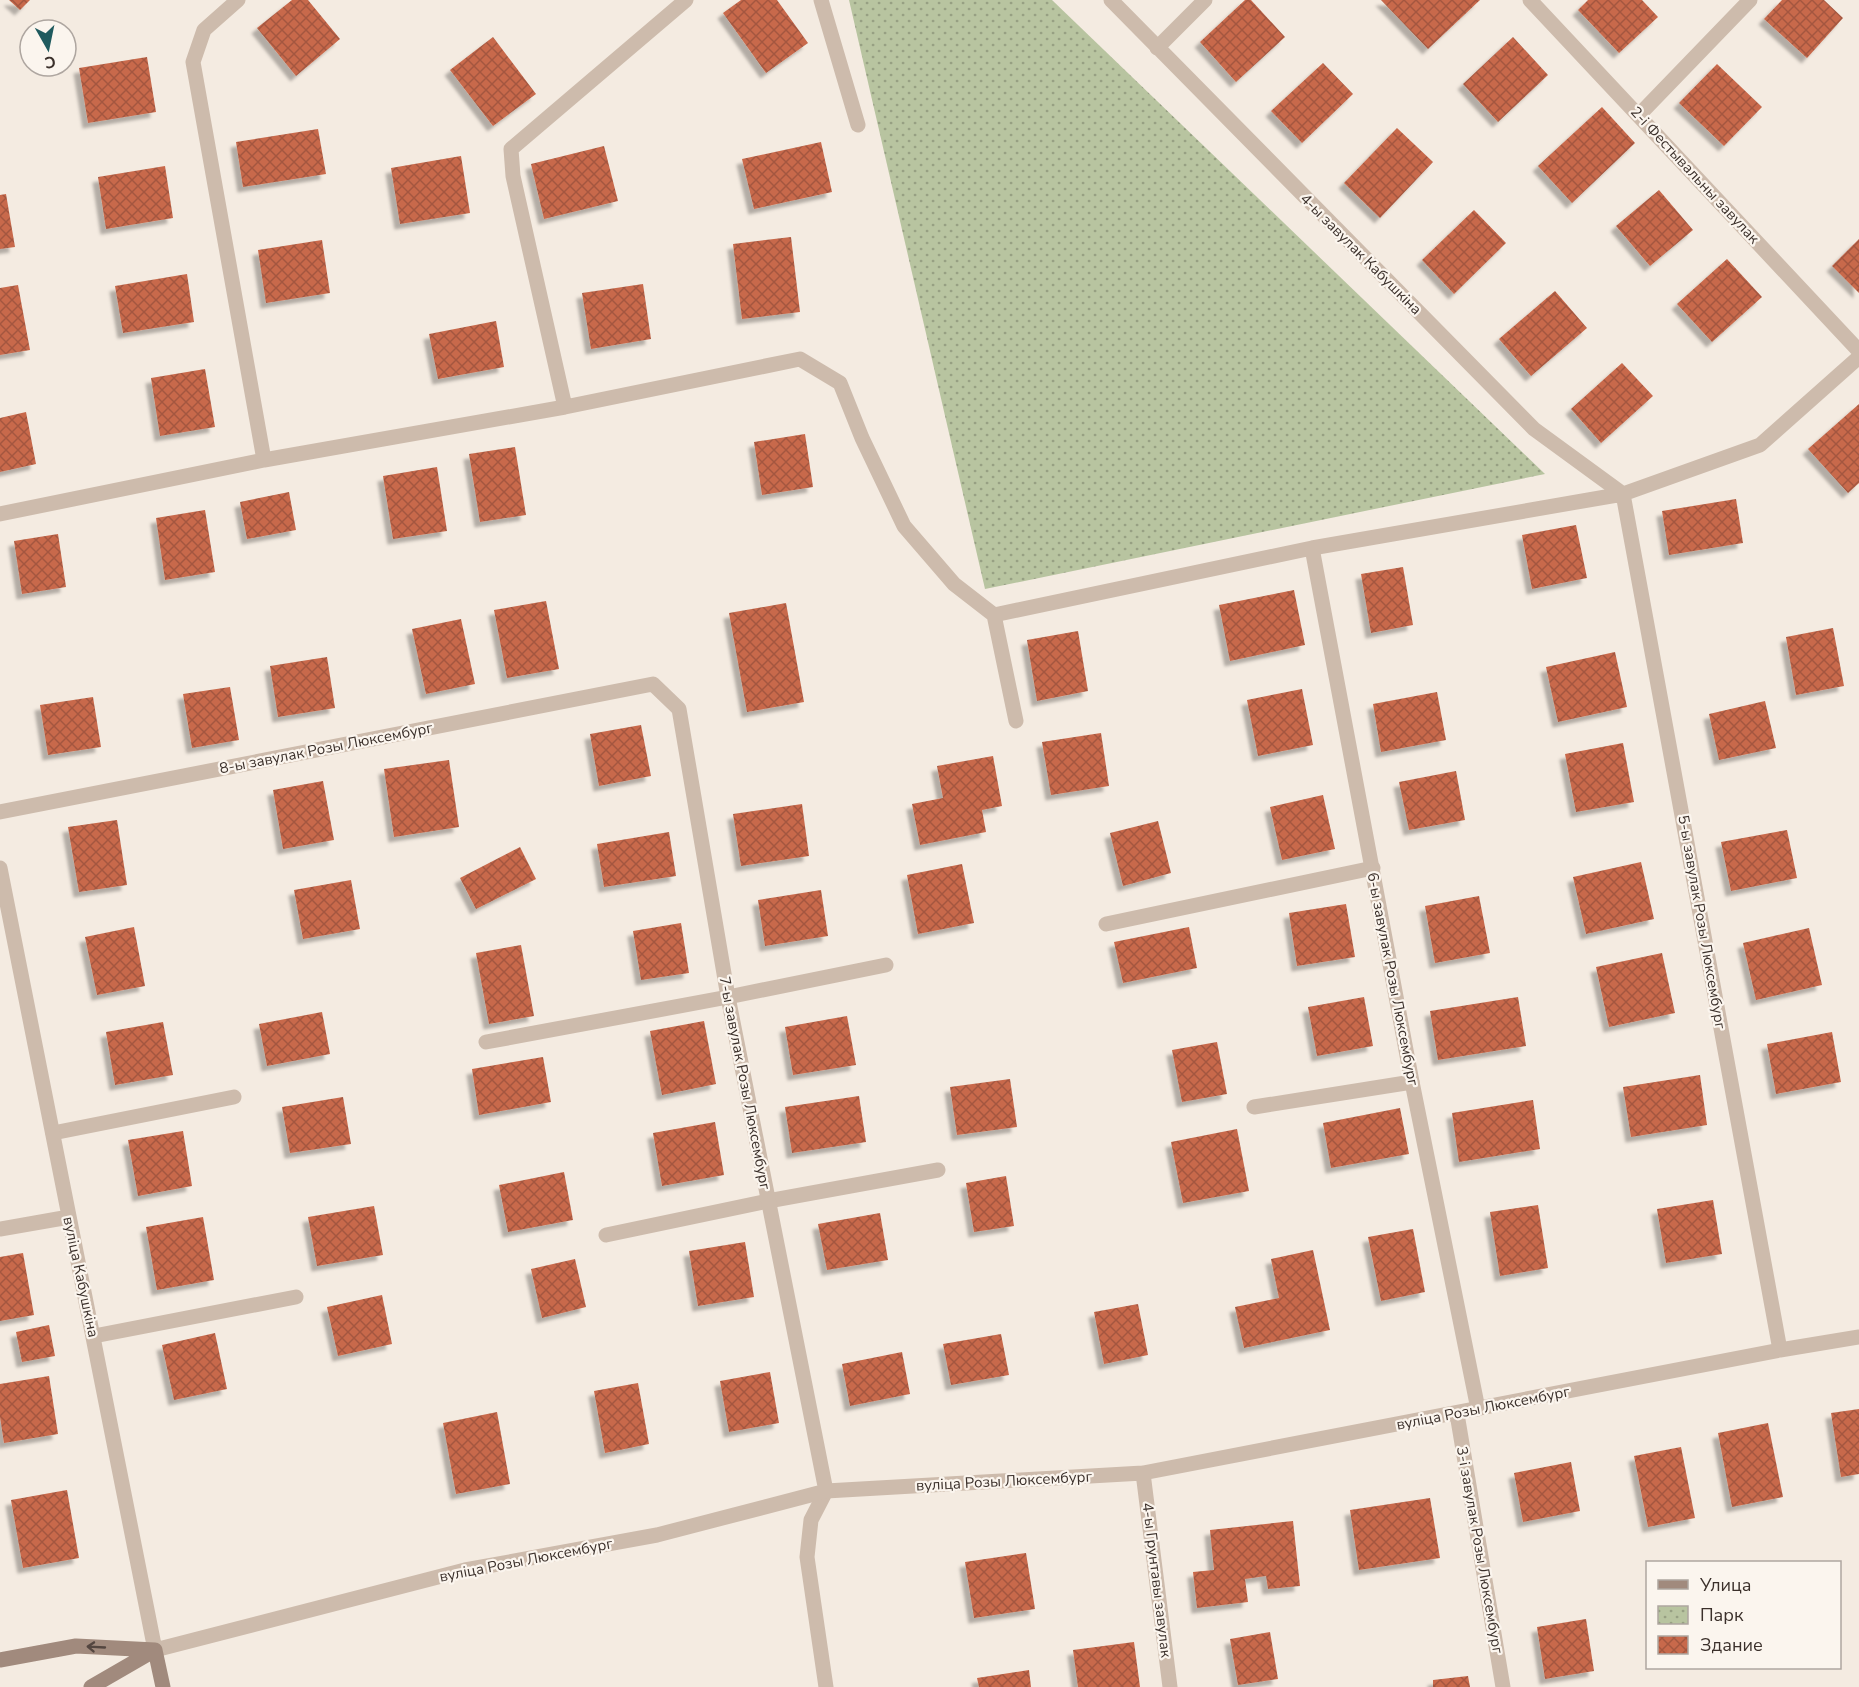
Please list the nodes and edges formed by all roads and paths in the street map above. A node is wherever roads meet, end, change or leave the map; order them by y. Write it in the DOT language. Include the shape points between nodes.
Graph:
graph roads {
  1 [pos="238,0"];
  2 [pos="686,0"];
  3 [pos="821,0"];
  4 [pos="1111,0"];
  5 [pos="1205,0"];
  6 [pos="1530,0"];
  7 [pos="1750,0"];
  8 [pos="1157,48"];
  9 [pos="1639,115"];
  10 [pos="858,125"];
  11 [pos="1859,351"];
  12 [pos="1859,357"];
  13 [pos="565,406"];
  14 [pos="264,460"];
  15 [pos="1623,494"];
  16 [pos="0,514"];
  17 [pos="1312,548"];
  18 [pos="994,615"];
  19 [pos="653,684"];
  20 [pos="1016,721"];
  21 [pos="0,812"];
  22 [pos="0,868"];
  23 [pos="1373,868"];
  24 [pos="1106,924"];
  25 [pos="886,965"];
  26 [pos="728,997"];
  27 [pos="486,1042"];
  28 [pos="1412,1082"];
  29 [pos="234,1097"];
  30 [pos="1254,1107"];
  31 [pos="53,1133"];
  32 [pos="938,1170"];
  33 [pos="768,1201"];
  34 [pos="69,1217"];
  35 [pos="0,1229"];
  36 [pos="606,1235"];
  37 [pos="296,1296"];
  38 [pos="94,1336"];
  39 [pos="1859,1337"];
  40 [pos="1780,1350"];
  41 [pos="1478,1408"];
  42 [pos="1456,1414"];
  43 [pos="1143,1473"];
  44 [pos="826,1491"];
  45 [pos="155,1650"];
  46 [pos="0,1660"];
  47 [pos="91,1687"];
  48 [pos="163,1687"];
  49 [pos="826,1687"];
  50 [pos="1170,1687"];
  51 [pos="1503,1687"];
  1 -- 14 [label="street" via="204,30 193,62"];
  2 -- 13 [label="street" via="511,149 513,176"];
  3 -- 10 [label="street"];
  4 -- 8 [label="street, 4-ы завулак Кабушкіна"];
  5 -- 8 [label="street"];
  6 -- 9 [label="street, 2-і Фестывальны завулак"];
  7 -- 9 [label="street"];
  8 -- 15 [label="street, 4-ы завулак Кабушкіна" via="1534,429"];
  9 -- 11 [label="street, 2-і Фестывальны завулак"];
  12 -- 15 [label="street" via="1760,445"];
  13 -- 14 [label="street"];
  13 -- 18 [label="street" via="800,359 840,383 904,526 954,584"];
  14 -- 16 [label="street"];
  15 -- 17 [label="street"];
  15 -- 40 [label="street, 5-ы завулак Розы Люксембург"];
  17 -- 18 [label="street"];
  17 -- 23 [label="street, 6-ы завулак Розы Люксембург"];
  18 -- 20 [label="street"];
  19 -- 21 [label="street, 8-ы завулак Розы Люксембург"];
  19 -- 26 [label="street, 7-ы завулак Розы Люксембург" via="679,709"];
  22 -- 31 [label="street, вуліца Кабушкіна"];
  23 -- 24 [label="street"];
  23 -- 28 [label="street, 6-ы завулак Розы Люксембург"];
  25 -- 26 [label="street"];
  26 -- 27 [label="street"];
  26 -- 33 [label="street, 7-ы завулак Розы Люксембург"];
  28 -- 30 [label="street"];
  28 -- 41 [label="street, 6-ы завулак Розы Люксембург"];
  29 -- 31 [label="street"];
  31 -- 34 [label="street, вуліца Кабушкіна"];
  32 -- 33 [label="street"];
  33 -- 36 [label="street"];
  33 -- 44 [label="street, 7-ы завулак Розы Люксембург"];
  34 -- 35 [label="street"];
  34 -- 38 [label="street, вуліца Кабушкіна"];
  37 -- 38 [label="street"];
  38 -- 45 [label="street, вуліца Кабушкіна"];
  39 -- 40 [label="street, вуліца Розы Люксембург"];
  40 -- 41 [label="street, вуліца Розы Люксембург"];
  41 -- 42 [label="street, вуліца Розы Люксембург"];
  42 -- 43 [label="street, вуліца Розы Люксембург"];
  42 -- 51 [label="street, 3-і завулак Розы Люксембург"];
  43 -- 44 [label="street, вуліца Розы Люксембург"];
  43 -- 50 [label="street, 4-ы Грунтавы завулак"];
  44 -- 45 [label="street, вуліца Розы Люксембург" via="657,1535 465,1570"];
  44 -- 49 [label="street" via="811,1520 807,1557"];
  45 -- 46 [label="street, вуліца Розы Люксембург, one-way" via="76,1646"];
  45 -- 47 [label="street, вуліца Розы Люксембург"];
  45 -- 48 [label="street, вуліца Кабушкіна"];
}
